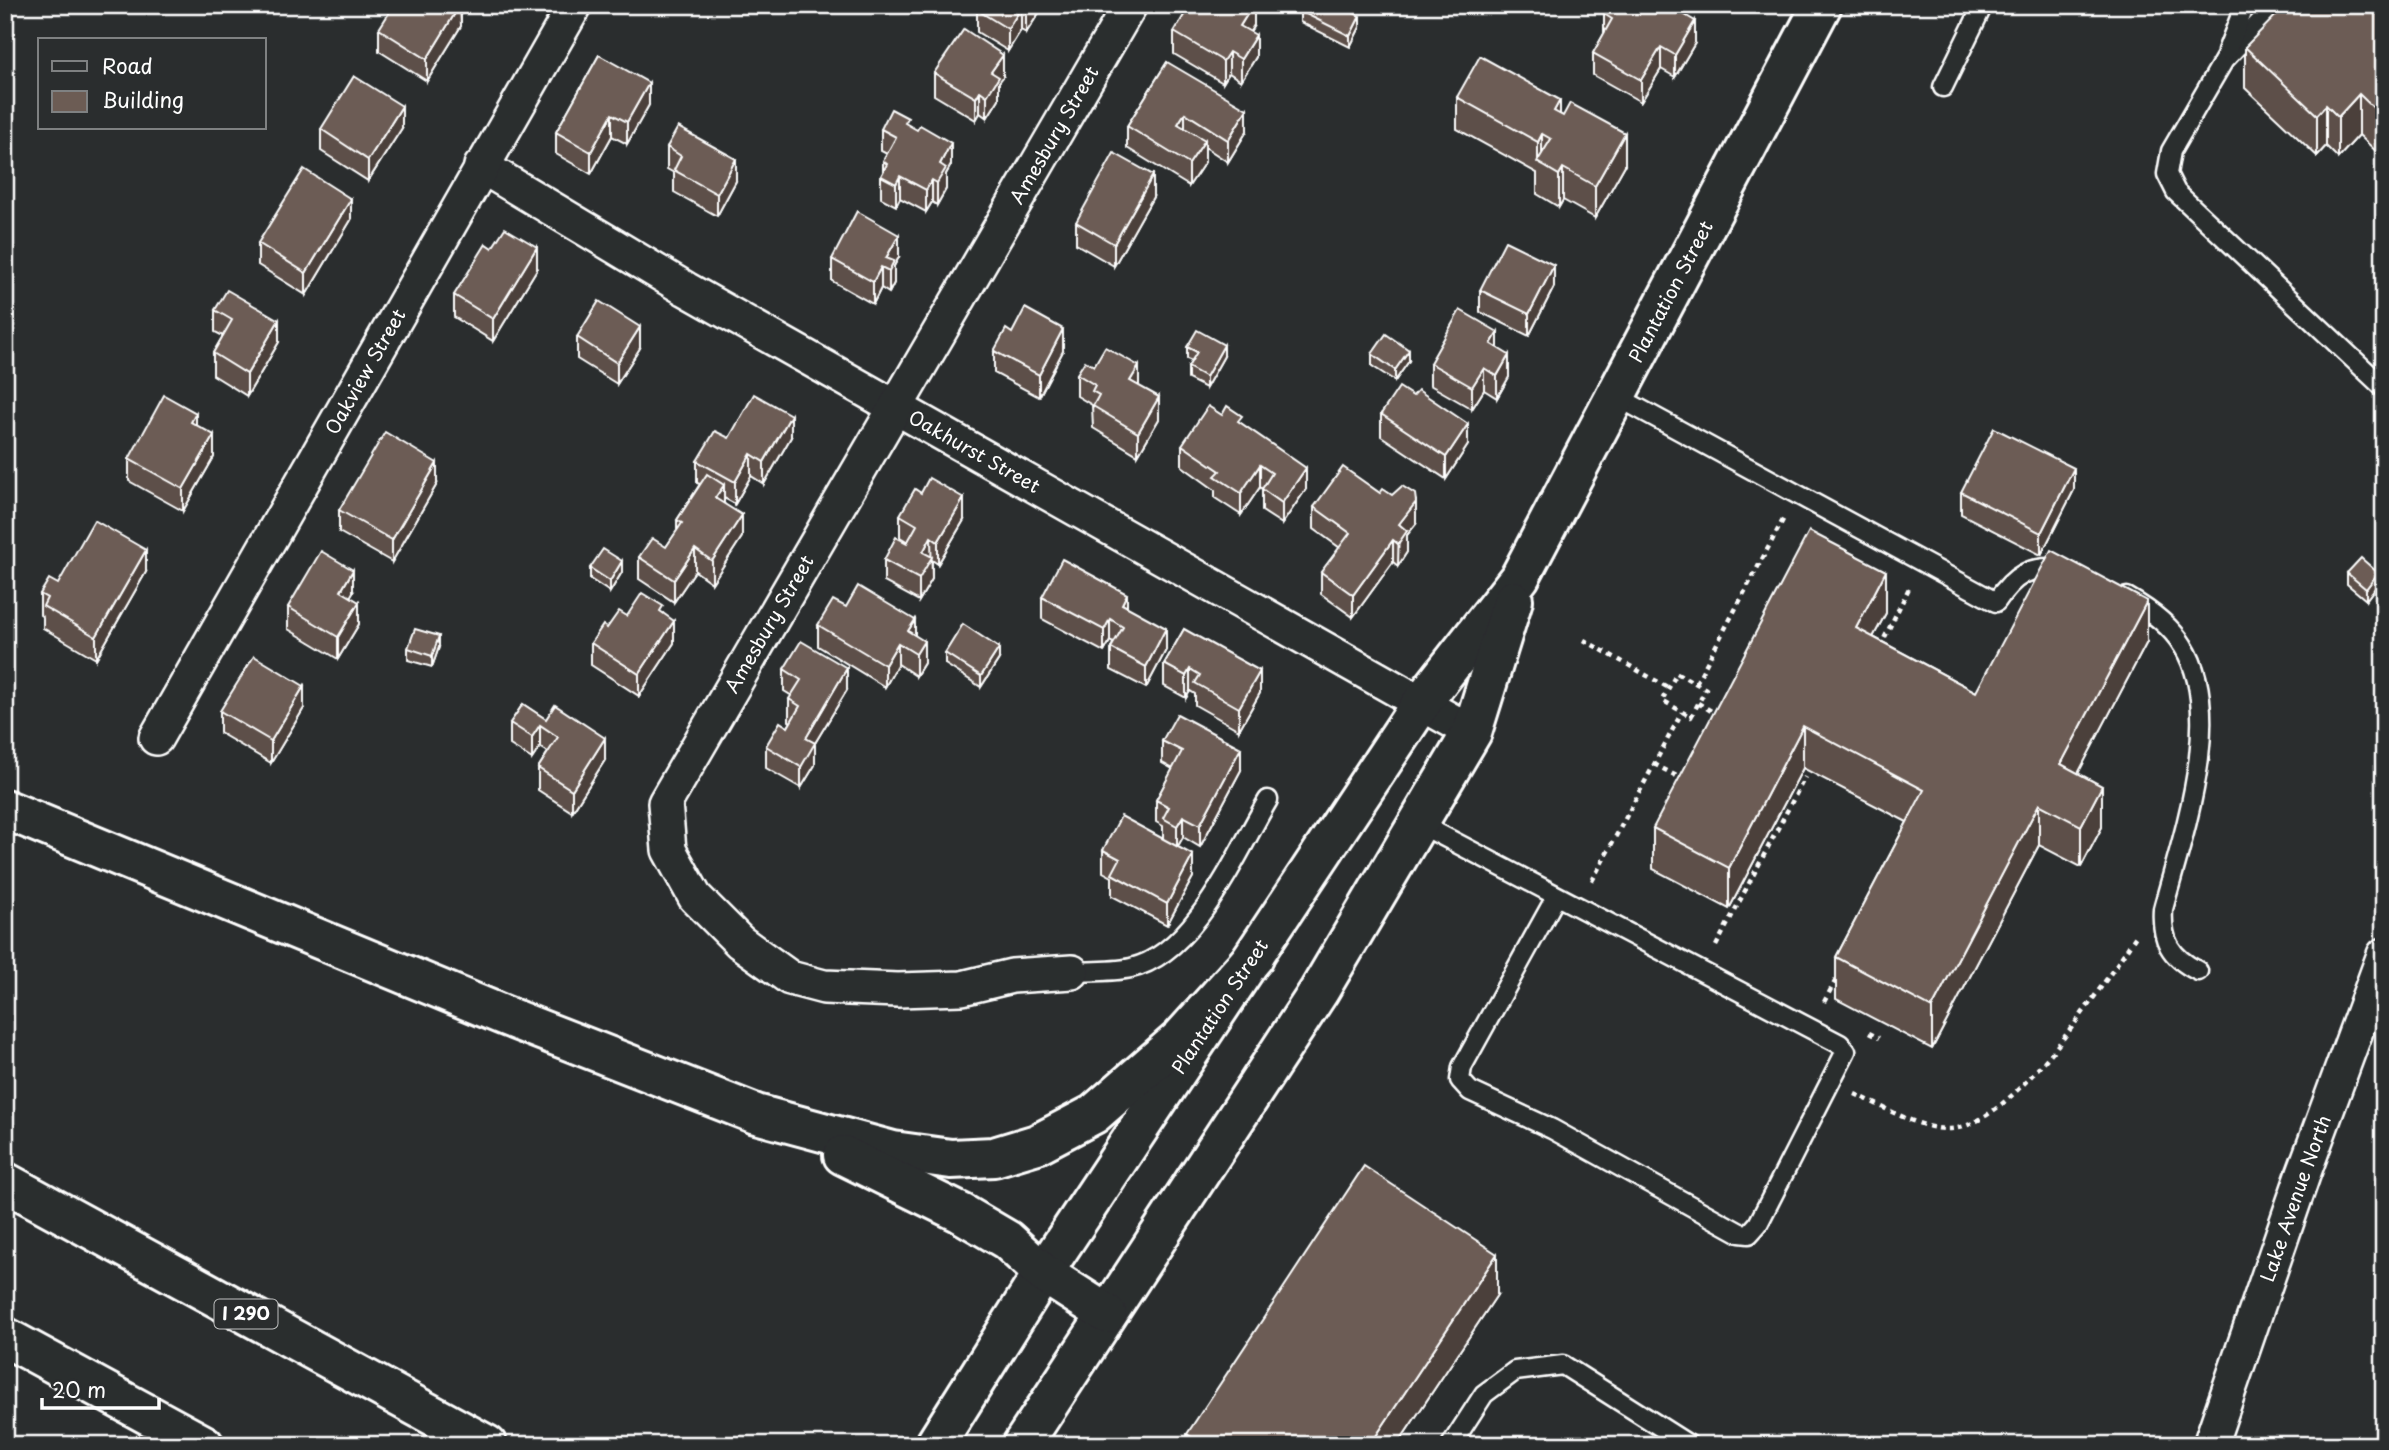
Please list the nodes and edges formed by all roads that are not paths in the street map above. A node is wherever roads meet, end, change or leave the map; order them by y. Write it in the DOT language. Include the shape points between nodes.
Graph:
graph roads {
  1 [pos="575,5"];
  2 [pos="1130,5"];
  3 [pos="1822,5"];
  4 [pos="1983,5"];
  5 [pos="2245,5"];
  6 [pos="2276,5"];
  7 [pos="2224,60"];
  8 [pos="1943,87"];
  9 [pos="481,166"];
  10 [pos="2384,388"];
  11 [pos="1616,396"];
  12 [pos="897,406"];
  13 [pos="1520,577"];
  14 [pos="2084,577"];
  15 [pos="2113,590"];
  16 [pos="1422,702"];
  17 [pos="1472,732"];
  18 [pos="156,738"];
  19 [pos="1268,800"];
  20 [pos="5,809"];
  21 [pos="1418,823"];
  22 [pos="1556,897"];
  23 [pos="2384,955"];
  24 [pos="1254,957"];
  25 [pos="2198,971"];
  26 [pos="1072,972"];
  27 [pos="757,1114"];
  28 [pos="5,1182"];
  29 [pos="1043,1273"];
  30 [pos="1107,1314"];
  31 [pos="5,1337"];
  32 [pos="204,1445"];
  33 [pos="487,1445"];
  34 [pos="935,1445"];
  35 [pos="1023,1445"];
  36 [pos="1451,1445"];
  37 [pos="1689,1445"];
  38 [pos="2210,1445"];
  1 -- 9 [label="street, Oakview Street"];
  2 -- 12 [label="street, Amesbury Street"];
  3 -- 11 [label="main road, Plantation Street"];
  4 -- 8 [label="lane"];
  5 -- 7 [label="lane"];
  6 -- 7 [label="lane"];
  7 -- 10 [label="lane" via="2171,151 2167,174 2176,192"];
  9 -- 12 [label="street, Oakhurst Street" via="686,289"];
  9 -- 18 [label="street, Oakview Street"];
  11 -- 13 [label="main road, Plantation Street"];
  11 -- 14 [label="lane" via="1996,602 2020,573 2034,569 2049,567"];
  12 -- 16 [label="street, Oakhurst Street"];
  12 -- 26 [label="street, Amesbury Street" via="665,803 669,850 695,897 740,942 790,978 824,987 898,990 962,988 1012,976"];
  13 -- 16 [label="main road, Plantation Street"];
  13 -- 17 [label="main road, Plantation Street"];
  15 -- 25 [label="lane" via="2162,621 2194,668 2201,737 2162,930 2180,961"];
  16 -- 17 [label="street, Oakhurst Street"];
  16 -- 24 [label="main road, Plantation Street"];
  17 -- 21 [label="main road, Plantation Street"];
  19 -- 26 [label="lane" via="1209,900 1177,944 1132,968"];
  20 -- 27 [label="main road" via="490,1010"];
  21 -- 22 [label="lane"];
  21 -- 30 [label="main road, Plantation Street" via="1319,991"];
  22 -- 22 [label="lane" via="1846,1051 1749,1234 1552,1129 1469,1091 1460,1080 1462,1067"];
  23 -- 38 [label="street, Lake Avenue North"];
  24 -- 27 [label="main road" via="1181,1038 1125,1089 1072,1127 1026,1147 994,1157 951,1159 893,1152"];
  24 -- 29 [label="main road, Plantation Street"];
  27 -- 29 [label="main road" via="961,1213 1007,1241"];
  28 -- 33 [label="main road, I 290"];
  29 -- 30 [label="main road"];
  29 -- 34 [label="main road, Plantation Street"];
  30 -- 35 [label="main road, Plantation Street"];
  31 -- 32 [label="main road"];
  36 -- 37 [label="lane" via="1494,1386 1516,1371 1563,1365"];
}
